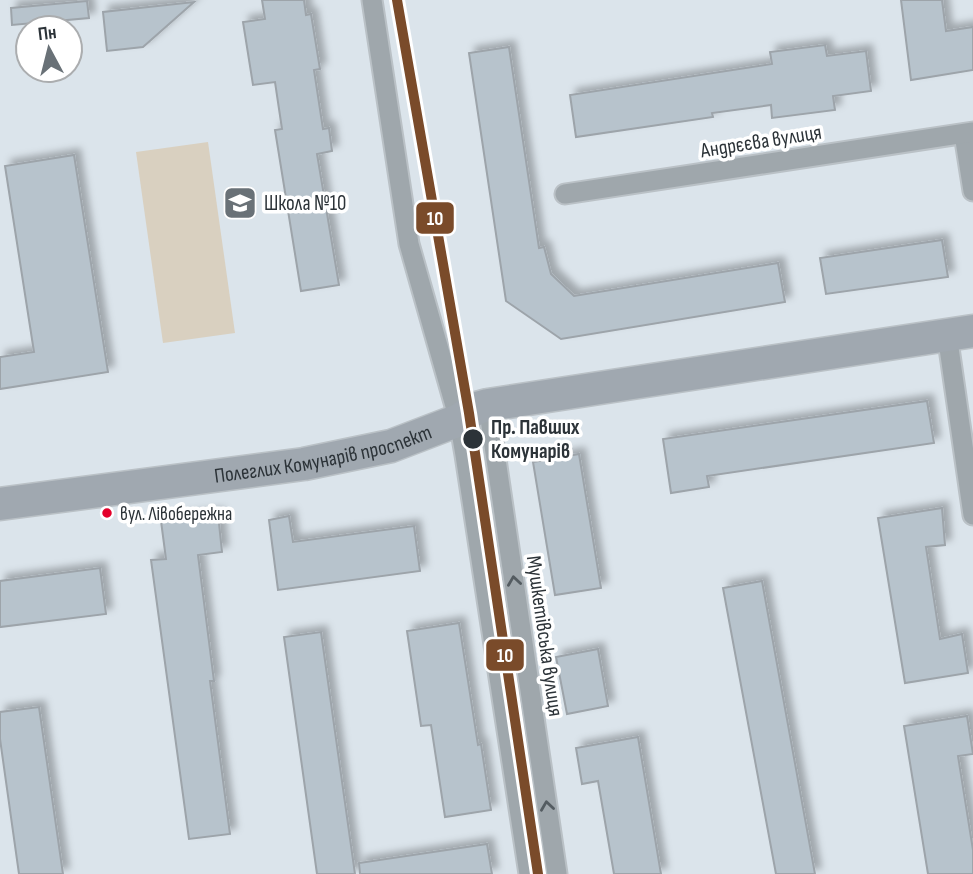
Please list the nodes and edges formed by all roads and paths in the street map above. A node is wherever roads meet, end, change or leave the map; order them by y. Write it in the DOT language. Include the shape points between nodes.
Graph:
graph roads {
  1 [pos="372,0"];
  2 [pos="968,133"];
  3 [pos="973,191"];
  4 [pos="565,194"];
  5 [pos="960,332"];
  6 [pos="488,405"];
  7 [pos="458,420"];
  8 [pos="0,504"];
  9 [pos="973,515"];
  10 [pos="529,874"];
  11 [pos="556,874"];
  1 -- 7 [label="street" via="409,244"];
  2 -- 3 [label="street, Андрєєва вулиця"];
  2 -- 4 [label="street, Андрєєва вулиця"];
  5 -- 6 [label="main road, Полеглих Комунарів проспект"];
  5 -- 9 [label="street"];
  6 -- 7 [label="main road, Полеглих Комунарів проспект"];
  11 -- 6 [label="street, Мушкетівська вулиця, one-way"];
  7 -- 8 [label="main road, Полеглих Комунарів проспект" via="391,446 304,464"];
  7 -- 10 [label="street"];
}
